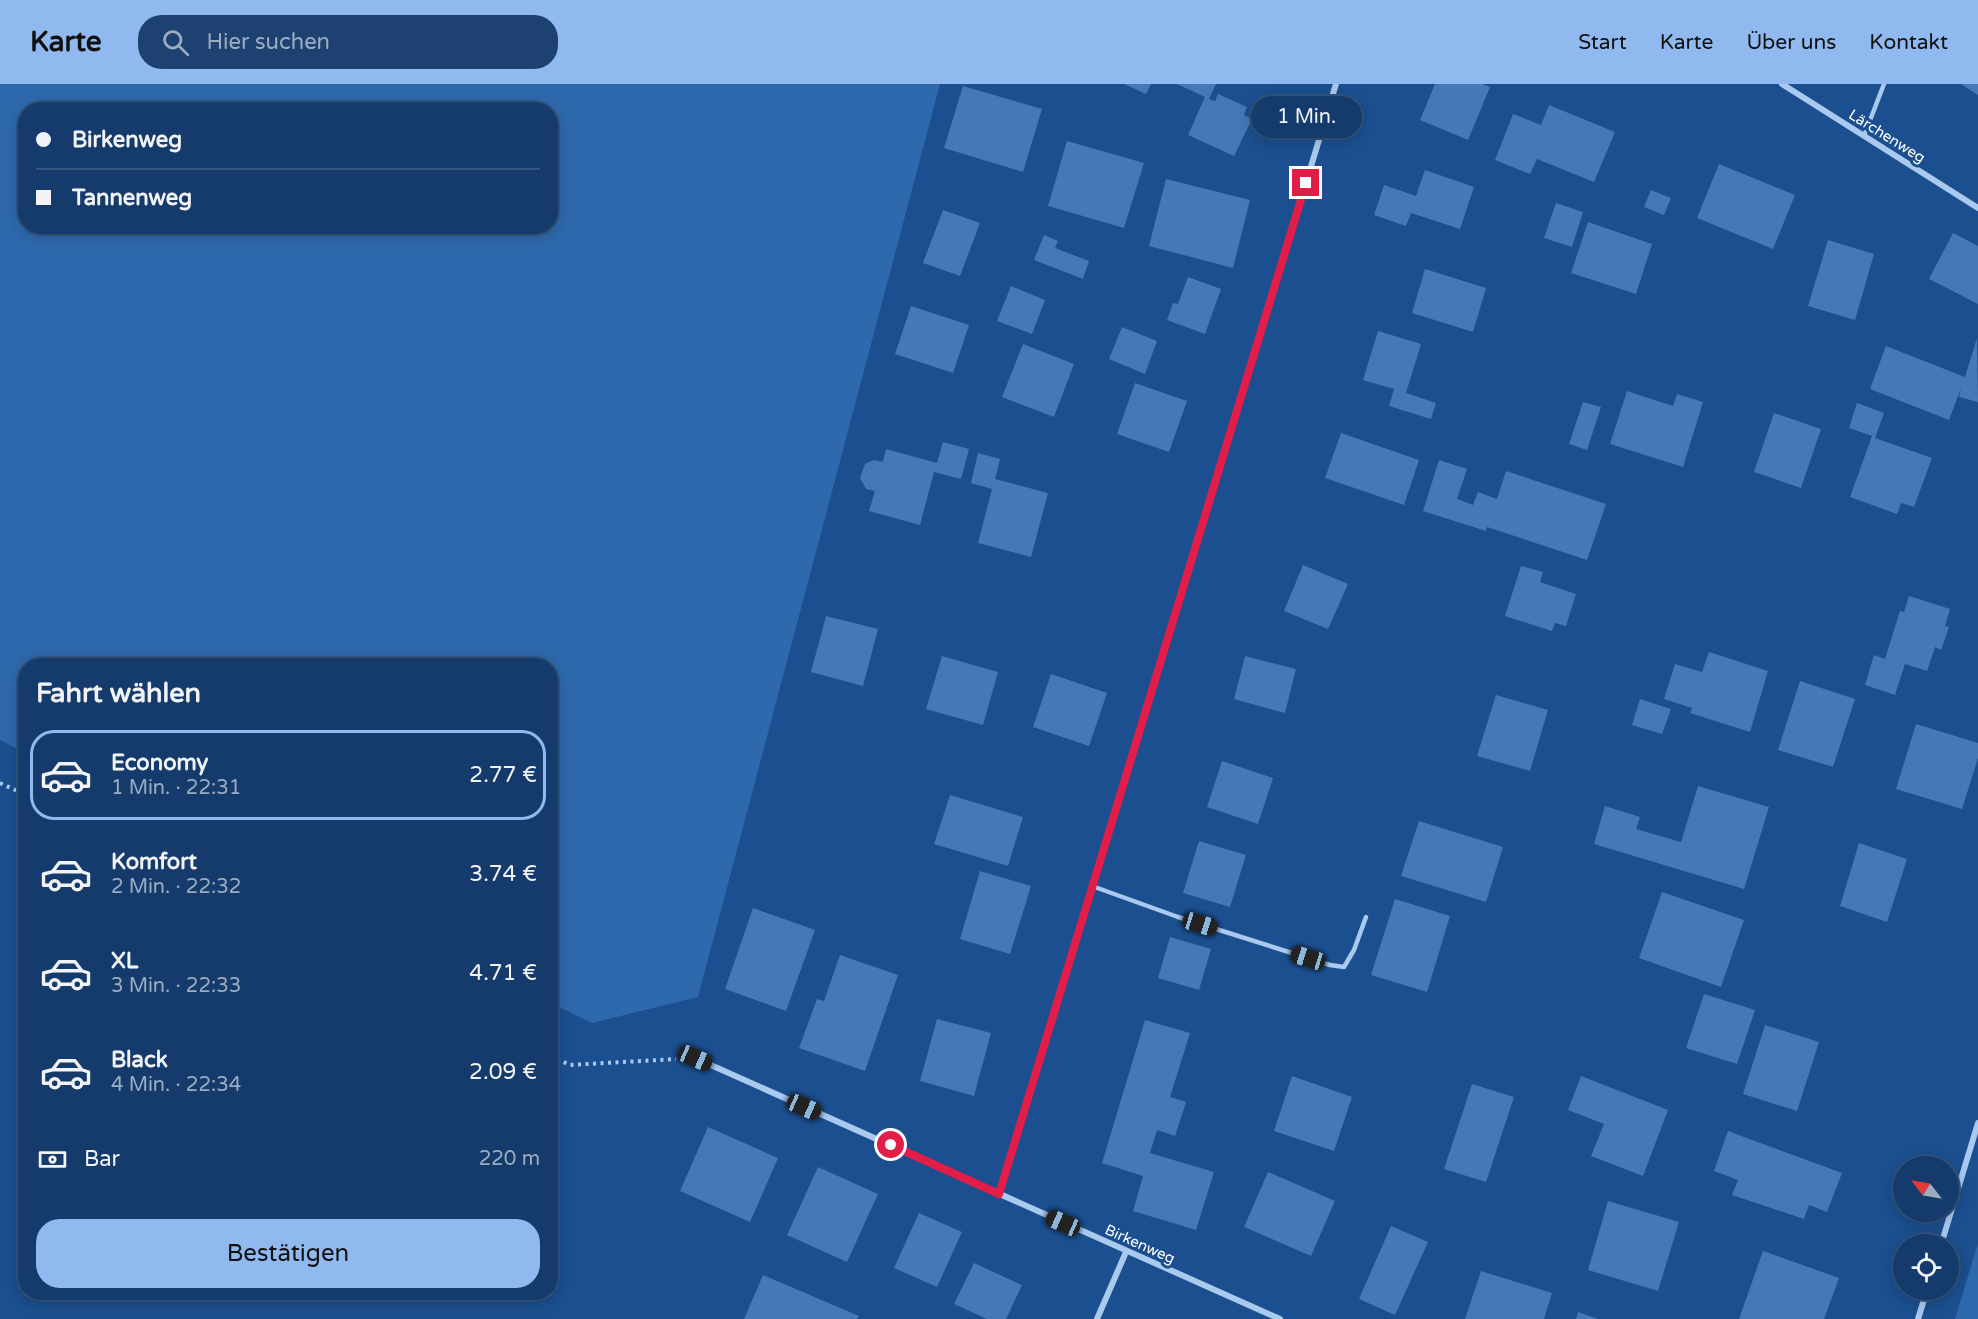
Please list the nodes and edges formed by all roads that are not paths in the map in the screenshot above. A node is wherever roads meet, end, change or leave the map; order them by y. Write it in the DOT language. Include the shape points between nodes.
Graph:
graph roads {
  1 [pos="1336,84"];
  2 [pos="1782,84"];
  3 [pos="1884,84"];
  4 [pos="1864,136"];
  5 [pos="1978,208"];
  6 [pos="1092,886"];
  7 [pos="1366,917"];
  8 [pos="695,1058"];
  9 [pos="1978,1123"];
  10 [pos="999,1194"];
  11 [pos="1944,1234"];
  12 [pos="1126,1252"];
  13 [pos="1924,1300"];
  14 [pos="1097,1319"];
  15 [pos="1280,1319"];
  16 [pos="1918,1319"];
  1 -- 6 [label="street"];
  2 -- 4 [label="street, Lärchenweg"];
  3 -- 4 [label="lane"];
  4 -- 5 [label="street, Lärchenweg"];
  6 -- 7 [label="lane" via="1178,918 1344,967"];
  6 -- 10 [label="street"];
  8 -- 10 [label="street, Birkenweg"];
  9 -- 11 [label="street"];
  10 -- 12 [label="street, Birkenweg"];
  12 -- 14 [label="street"];
  12 -- 15 [label="street, Birkenweg"];
  13 -- 16 [label="street"];
}
